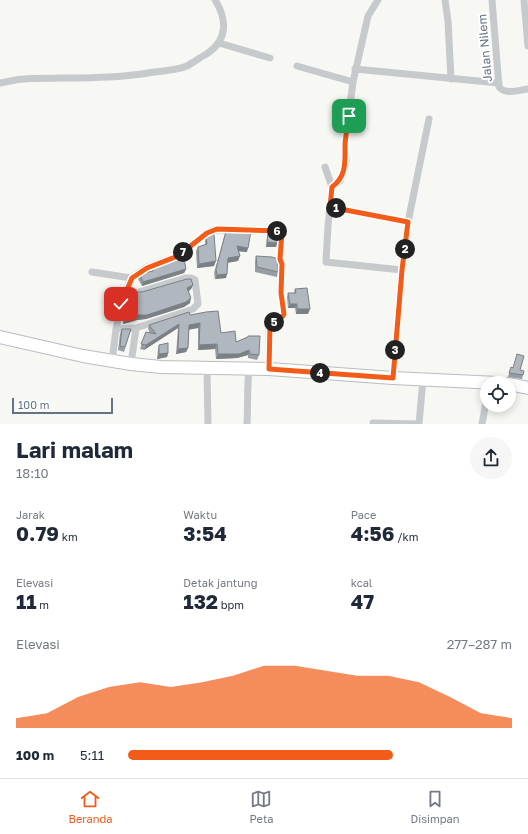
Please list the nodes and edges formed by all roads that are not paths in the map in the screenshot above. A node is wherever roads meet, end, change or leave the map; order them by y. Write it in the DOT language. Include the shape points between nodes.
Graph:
graph roads {
  1 [pos="215,0"];
  2 [pos="378,0"];
  3 [pos="445,0"];
  4 [pos="492,0"];
  5 [pos="524,0"];
  6 [pos="219,43"];
  7 [pos="528,46"];
  8 [pos="270,58"];
  9 [pos="297,66"];
  10 [pos="355,69"];
  11 [pos="451,79"];
  12 [pos="353,82"];
  13 [pos="0,83"];
  14 [pos="499,83"];
  15 [pos="528,90"];
  16 [pos="429,119"];
  17 [pos="325,167"];
  18 [pos="332,187"];
  19 [pos="330,207"];
  20 [pos="408,222"];
  21 [pos="402,270"];
  22 [pos="92,272"];
  23 [pos="132,278"];
  24 [pos="139,292"];
  25 [pos="136,328"];
  26 [pos="116,329"];
  27 [pos="0,337"];
  28 [pos="112,362"];
  29 [pos="131,364"];
  30 [pos="207,368"];
  31 [pos="249,369"];
  32 [pos="269,369"];
  33 [pos="393,378"];
  34 [pos="423,379"];
  35 [pos="480,382"];
  36 [pos="516,385"];
  37 [pos="528,388"];
  38 [pos="484,412"];
  39 [pos="373,423"];
  40 [pos="208,424"];
  41 [pos="247,424"];
  42 [pos="383,424"];
  43 [pos="418,424"];
  44 [pos="482,424"];
  1 -- 6 [label="street" via="223,18 223,37"];
  2 -- 10 [label="street" via="368,16"];
  3 -- 11 [label="street"];
  4 -- 14 [label="street, Jalan Nilem"];
  5 -- 7 [label="street"];
  6 -- 8 [label="street"];
  6 -- 13 [label="street" via="201,58 177,69 128,77 23,79"];
  9 -- 12 [label="street"];
  10 -- 11 [label="street"];
  10 -- 12 [label="street"];
  11 -- 14 [label="street"];
  12 -- 18 [label="street" via="345,143 346,161 340,181"];
  14 -- 15 [label="street, Jalan Nilem" via="500,88 506,91"];
  16 -- 20 [label="street"];
  17 -- 18 [label="street"];
  18 -- 19 [label="street"];
  19 -- 20 [label="street"];
  19 -- 21 [label="street" via="326,262"];
  20 -- 21 [label="street"];
  21 -- 33 [label="street"];
  22 -- 23 [label="street"];
  23 -- 26 [label="street" via="121,304"];
  23 -- 32 [label="street" via="147,268 178,256 212,230 281,231 281,293 284,314 270,324"];
  24 -- 25 [label="street" via="192,278 195,280 198,304 193,309"];
  25 -- 26 [label="street"];
  25 -- 29 [label="street"];
  26 -- 28 [label="street"];
  27 -- 28 [label="main road"];
  28 -- 29 [label="main road"];
  29 -- 30 [label="main road"];
  30 -- 31 [label="main road"];
  30 -- 40 [label="street"];
  31 -- 32 [label="main road"];
  31 -- 41 [label="street"];
  32 -- 33 [label="main road"];
  33 -- 34 [label="main road"];
  34 -- 35 [label="main road"];
  34 -- 43 [label="street"];
  36 -- 37 [label="main road"];
  38 -- 44 [label="street"];
  39 -- 42 [label="street"];
  42 -- 43 [label="street"];
}
